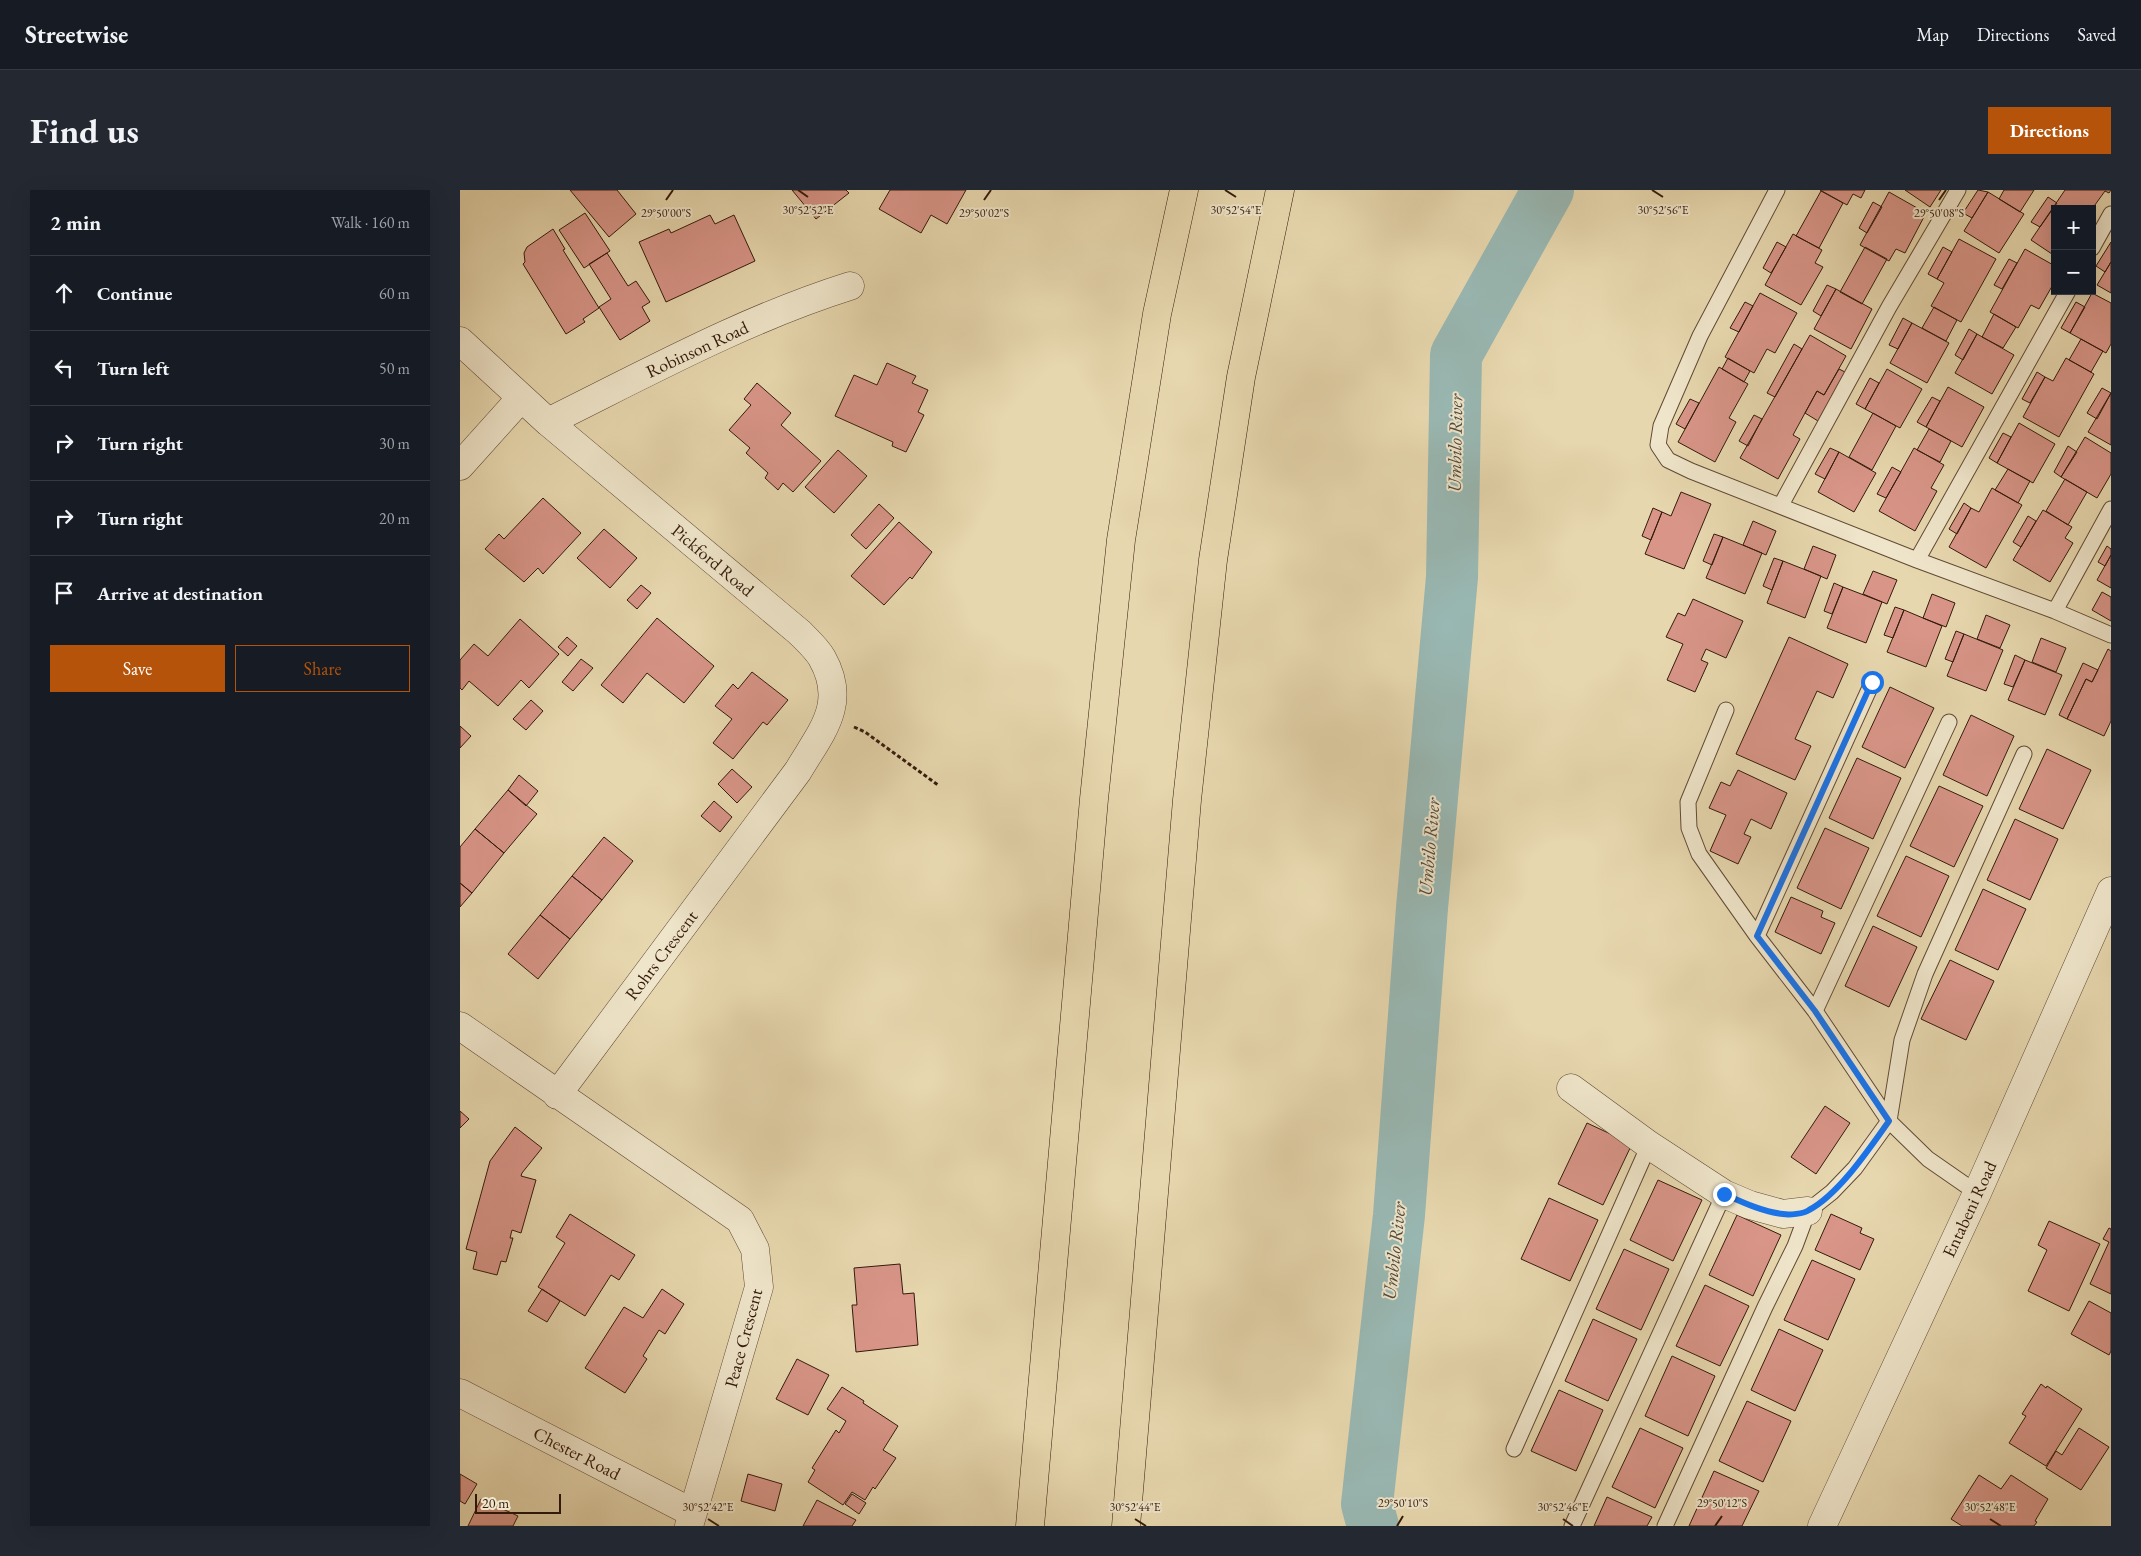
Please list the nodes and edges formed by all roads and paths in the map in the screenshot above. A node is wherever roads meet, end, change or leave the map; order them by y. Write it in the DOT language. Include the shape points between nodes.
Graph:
graph roads {
  1 [pos="1184,190"];
  2 [pos="1280,190"];
  3 [pos="1777,190"];
  4 [pos="1958,190"];
  5 [pos="2111,214"];
  6 [pos="2096,241"];
  7 [pos="850,286"];
  8 [pos="2066,295"];
  9 [pos="460,341"];
  10 [pos="521,398"];
  11 [pos="548,422"];
  12 [pos="460,466"];
  13 [pos="1781,505"];
  14 [pos="2111,509"];
  15 [pos="1917,560"];
  16 [pos="2055,611"];
  17 [pos="2111,634"];
  18 [pos="1872,682"];
  19 [pos="1726,710"];
  20 [pos="830,716"];
  21 [pos="1949,722"];
  22 [pos="2024,754"];
  23 [pos="938,785"];
  24 [pos="2111,891"];
  25 [pos="1757,936"];
  26 [pos="1815,1011"];
  27 [pos="460,1026"];
  28 [pos="1571,1088"];
  29 [pos="557,1095"];
  30 [pos="1889,1121"];
  31 [pos="1648,1145"];
  32 [pos="1977,1193"];
  33 [pos="1724,1194"];
  34 [pos="1808,1211"];
  35 [pos="460,1393"];
  36 [pos="1514,1449"];
  37 [pos="691,1519"];
  38 [pos="1030,1526"];
  39 [pos="1126,1526"];
  40 [pos="1572,1526"];
  41 [pos="1665,1526"];
  42 [pos="1822,1526"];
  1 -- 38 [label="highway" via="1157,314 1121,540 1094,799"];
  2 -- 39 [label="highway" via="1241,377 1213,560 1187,800"];
  3 -- 13 [label="lane" via="1700,336 1661,426 1658,445 1668,460"];
  4 -- 13 [label="lane" via="1889,307"];
  5 -- 6 [label="lane"];
  7 -- 11 [label="street, Robinson Road" via="710,341"];
  8 -- 15 [label="lane"];
  9 -- 10 [label="street, Pickford Road"];
  10 -- 11 [label="street, Pickford Road"];
  10 -- 12 [label="street"];
  11 -- 20 [label="street, Pickford Road" via="799,632 822,657 834,686"];
  13 -- 15 [label="lane"];
  14 -- 16 [label="lane"];
  15 -- 16 [label="lane"];
  16 -- 17 [label="lane"];
  18 -- 25 [label="lane"];
  19 -- 25 [label="lane" via="1688,802 1689,828 1700,854"];
  20 -- 23 [label="path" via="864,732"];
  20 -- 29 [label="street, Rohrs Crescent" via="798,771"];
  21 -- 26 [label="lane"];
  22 -- 30 [label="lane" via="1925,974 1902,1040"];
  24 -- 32 [label="street, Entabeni Road"];
  25 -- 26 [label="lane"];
  26 -- 30 [label="lane"];
  27 -- 29 [label="street"];
  28 -- 31 [label="street"];
  29 -- 37 [label="street, Peace Crescent" via="740,1220 755,1249 759,1287"];
  30 -- 32 [label="lane" via="1928,1159"];
  30 -- 34 [label="lane" via="1855,1168"];
  31 -- 33 [label="street"];
  31 -- 36 [label="lane"];
  32 -- 42 [label="street, Entabeni Road"];
  33 -- 34 [label="street" via="1784,1214"];
  33 -- 40 [label="lane"];
  34 -- 41 [label="lane" via="1795,1246"];
  35 -- 37 [label="street, Chester Road"];
}
